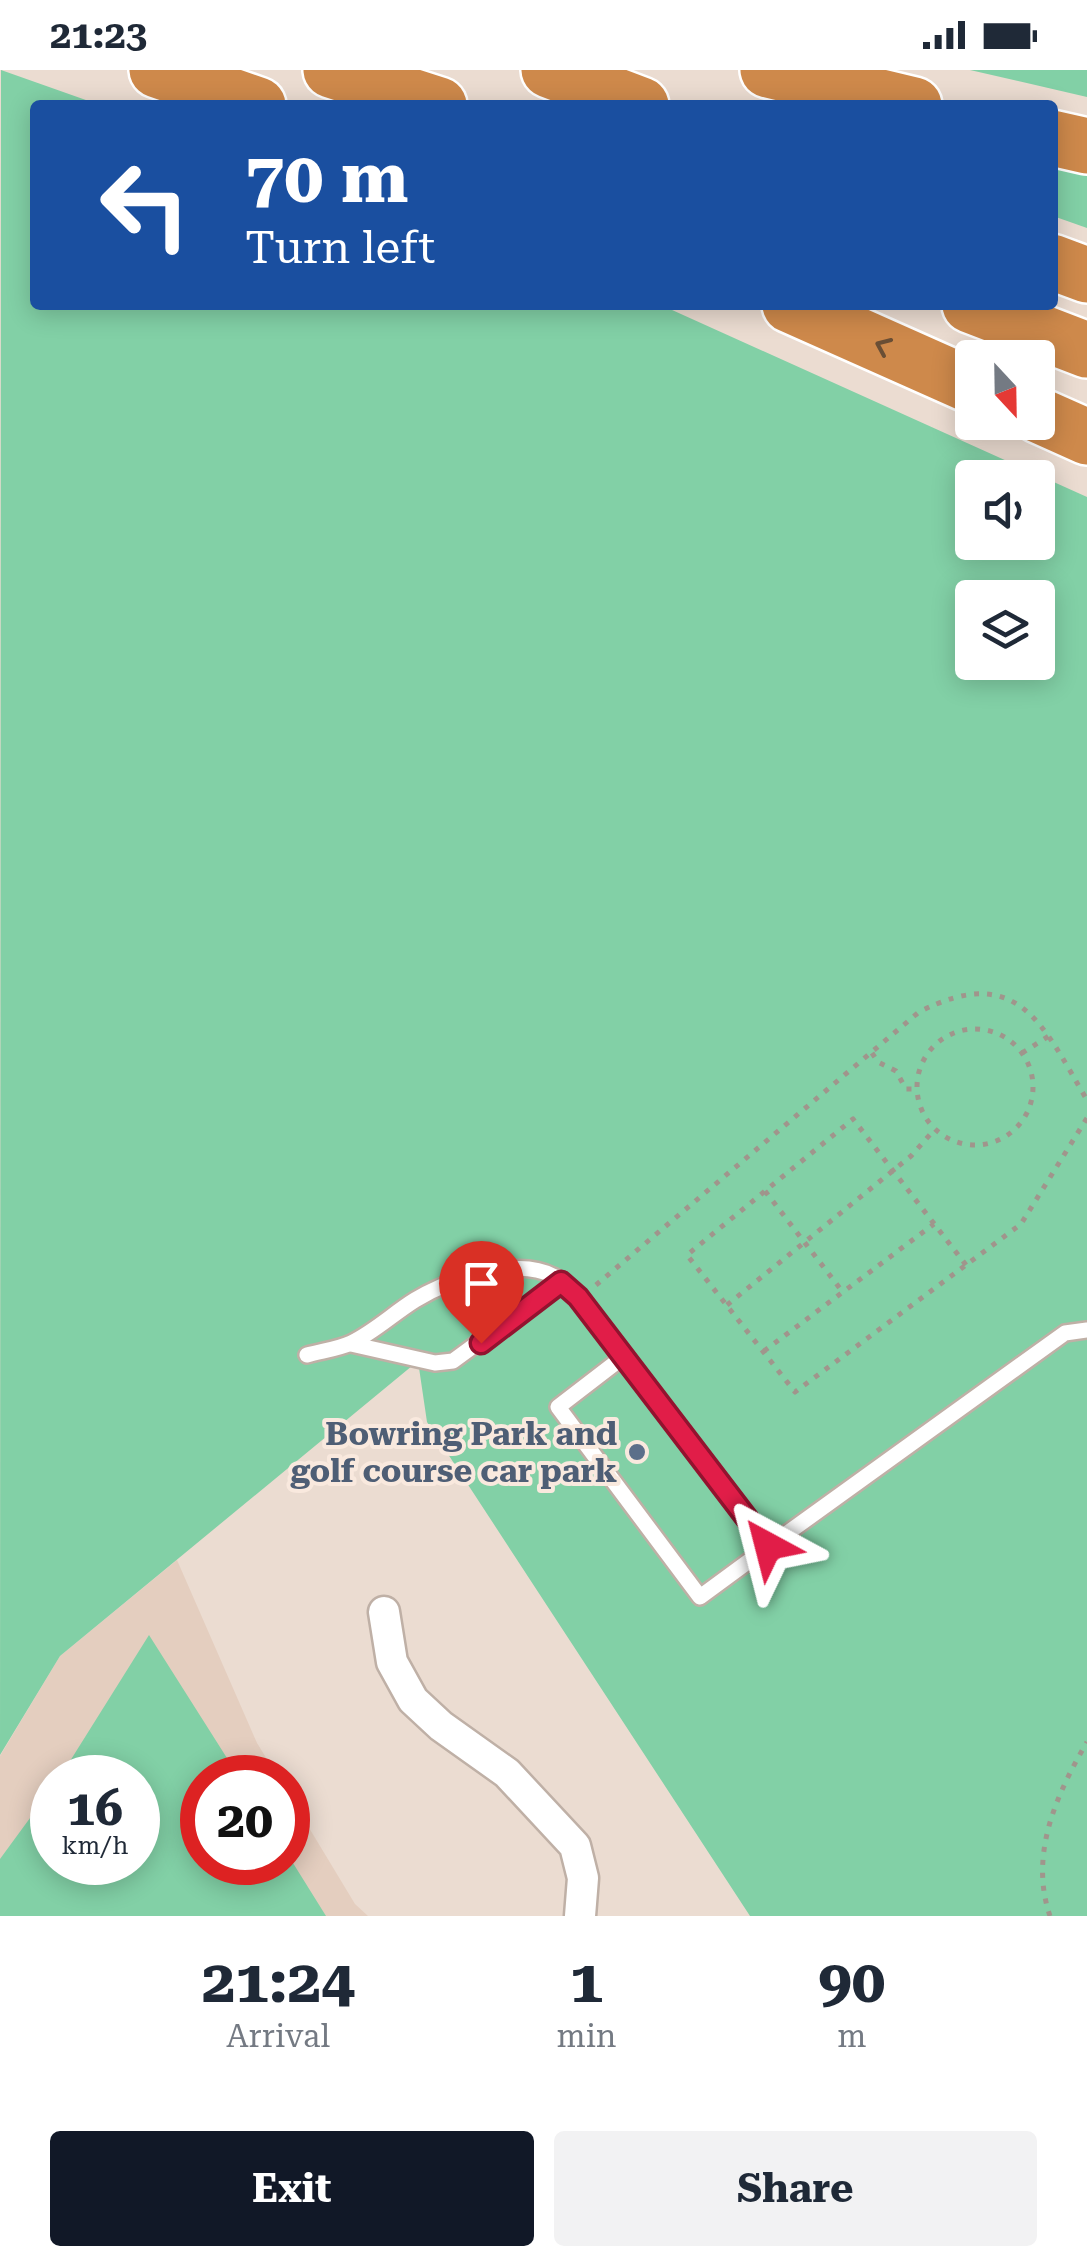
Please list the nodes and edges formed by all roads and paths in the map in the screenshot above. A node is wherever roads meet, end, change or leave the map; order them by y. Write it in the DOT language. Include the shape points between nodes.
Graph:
graph roads {
  1 [pos="157,70"];
  2 [pos="331,70"];
  3 [pos="549,70"];
  4 [pos="768,70"];
  5 [pos="244,100"];
  6 [pos="424,100"];
  7 [pos="628,100"];
  8 [pos="893,100"];
  9 [pos="1058,139"];
  10 [pos="1087,146"];
  11 [pos="1058,264"];
  12 [pos="1087,275"];
  13 [pos="801,310"];
  14 [pos="983,310"];
  15 [pos="1087,350"];
  16 [pos="955,378"];
  17 [pos="1055,422"];
  18 [pos="1087,436"];
  19 [pos="1049,1036"];
  20 [pos="872,1053"];
  21 [pos="1022,1053"];
  22 [pos="918,1089"];
  23 [pos="1087,1100"];
  24 [pos="1087,1118"];
  25 [pos="934,1130"];
  26 [pos="893,1172"];
  27 [pos="765,1190"];
  28 [pos="934,1224"];
  29 [pos="805,1242"];
  30 [pos="966,1265"];
  31 [pos="561,1282"];
  32 [pos="843,1292"];
  33 [pos="578,1297"];
  34 [pos="727,1305"];
  35 [pos="1087,1330"];
  36 [pos="350,1344"];
  37 [pos="763,1351"];
  38 [pos="307,1354"];
  39 [pos="623,1356"];
  40 [pos="768,1546"];
  41 [pos="384,1612"];
  42 [pos="1087,1742"];
  43 [pos="580,1916"];
  44 [pos="1050,1916"];
  1 -- 5 [label="highway"];
  2 -- 6 [label="highway"];
  3 -- 7 [label="highway"];
  4 -- 8 [label="highway"];
  9 -- 10 [label="highway"];
  11 -- 12 [label="highway"];
  16 -- 13 [label="highway, one-way"];
  14 -- 15 [label="highway"];
  17 -- 18 [label="highway"];
  19 -- 20 [label="path" via="1030,1010 1012,1001 966,995 920,1012"];
  19 -- 21 [label="path"];
  19 -- 23 [label="path"];
  20 -- 22 [label="path" via="896,1071 906,1089"];
  20 -- 33 [label="path"];
  21 -- 22 [label="path" via="985,1030 949,1035 923,1061"];
  21 -- 25 [label="path" via="1034,1082 1032,1103 1009,1135 971,1146"];
  22 -- 25 [label="path"];
  24 -- 30 [label="path" via="1021,1224"];
  25 -- 26 [label="path"];
  26 -- 27 [label="path" via="853,1119"];
  26 -- 28 [label="path"];
  26 -- 29 [label="path"];
  27 -- 29 [label="path"];
  27 -- 34 [label="path" via="687,1254"];
  28 -- 30 [label="path"];
  28 -- 32 [label="path"];
  29 -- 32 [label="path"];
  29 -- 34 [label="path"];
  30 -- 37 [label="path" via="796,1392"];
  31 -- 33 [label="lane"];
  31 -- 36 [label="lane" via="514,1267 479,1274 419,1298"];
  31 -- 36 [label="lane" via="452,1361"];
  32 -- 37 [label="path"];
  33 -- 39 [label="lane"];
  34 -- 37 [label="path"];
  35 -- 40 [label="lane" via="1065,1333"];
  36 -- 38 [label="lane"];
  39 -- 40 [label="lane"];
  39 -- 40 [label="lane" via="558,1407 700,1597"];
  41 -- 43 [label="street" via="392,1662 413,1700 507,1773 575,1846 583,1878"];
  42 -- 44 [label="path" via="1046,1828 1043,1896"];
}
